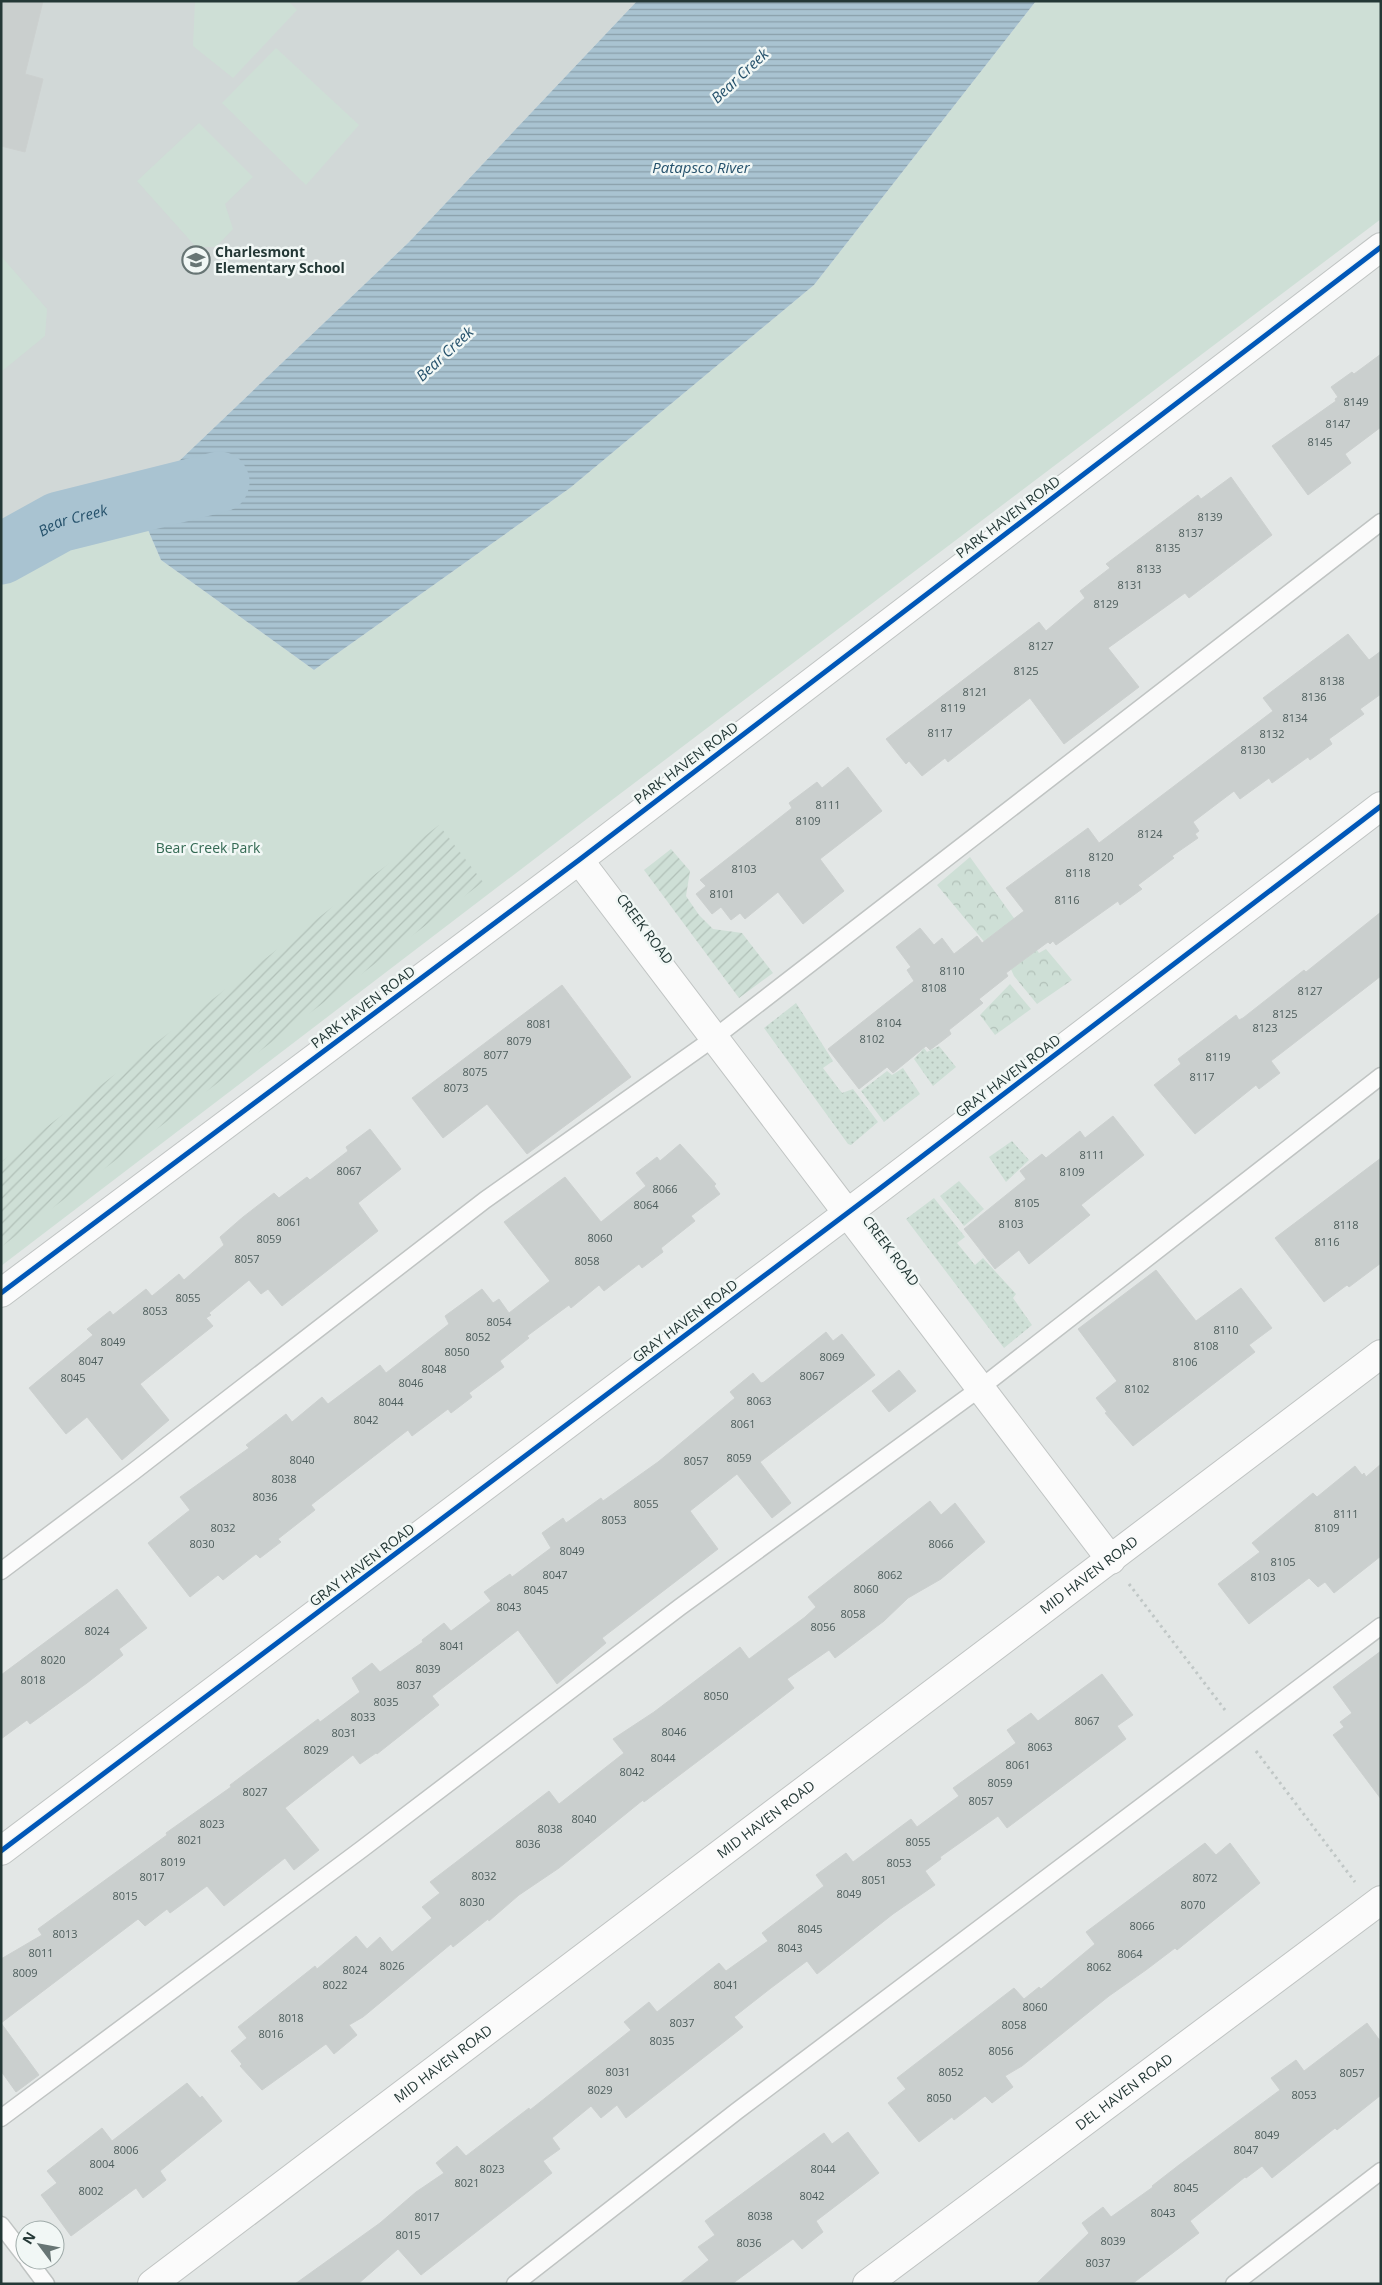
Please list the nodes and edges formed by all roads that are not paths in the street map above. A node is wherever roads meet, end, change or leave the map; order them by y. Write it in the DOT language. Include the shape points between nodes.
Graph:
graph roads {
  1 [pos="1381,247"];
  2 [pos="1381,522"];
  3 [pos="1381,806"];
  4 [pos="578,860"];
  5 [pos="714,1038"];
  6 [pos="1381,1076"];
  7 [pos="848,1212"];
  8 [pos="1,1294"];
  9 [pos="1381,1354"];
  10 [pos="979,1389"];
  11 [pos="1111,1560"];
  12 [pos="1,1570"];
  13 [pos="1381,1626"];
  14 [pos="1,1850"];
  15 [pos="1381,1900"];
  16 [pos="1,2118"];
  17 [pos="1381,2171"];
  18 [pos="1,2224"];
  19 [pos="15,2243"];
  20 [pos="36,2270"];
  21 [pos="46,2284"];
  22 [pos="152,2284"];
  23 [pos="515,2284"];
  24 [pos="867,2284"];
  25 [pos="1234,2284"];
  1 -- 4 [label="street, PARK HAVEN ROAD"];
  2 -- 5 [label="lane"];
  3 -- 7 [label="street, GRAY HAVEN ROAD"];
  4 -- 5 [label="street, CREEK ROAD"];
  4 -- 8 [label="street, PARK HAVEN ROAD"];
  5 -- 7 [label="street, CREEK ROAD"];
  5 -- 12 [label="lane" via="485,1200"];
  6 -- 10 [label="lane"];
  7 -- 10 [label="street, CREEK ROAD"];
  7 -- 14 [label="street, GRAY HAVEN ROAD"];
  9 -- 11 [label="street, MID HAVEN ROAD"];
  10 -- 11 [label="street, CREEK ROAD"];
  10 -- 16 [label="lane" via="680,1607"];
  11 -- 22 [label="street, MID HAVEN ROAD"];
  13 -- 23 [label="lane" via="737,2111"];
  15 -- 24 [label="street, DEL HAVEN ROAD"];
  17 -- 25 [label="lane"];
  18 -- 19 [label="lane"];
  20 -- 21 [label="lane"];
}
